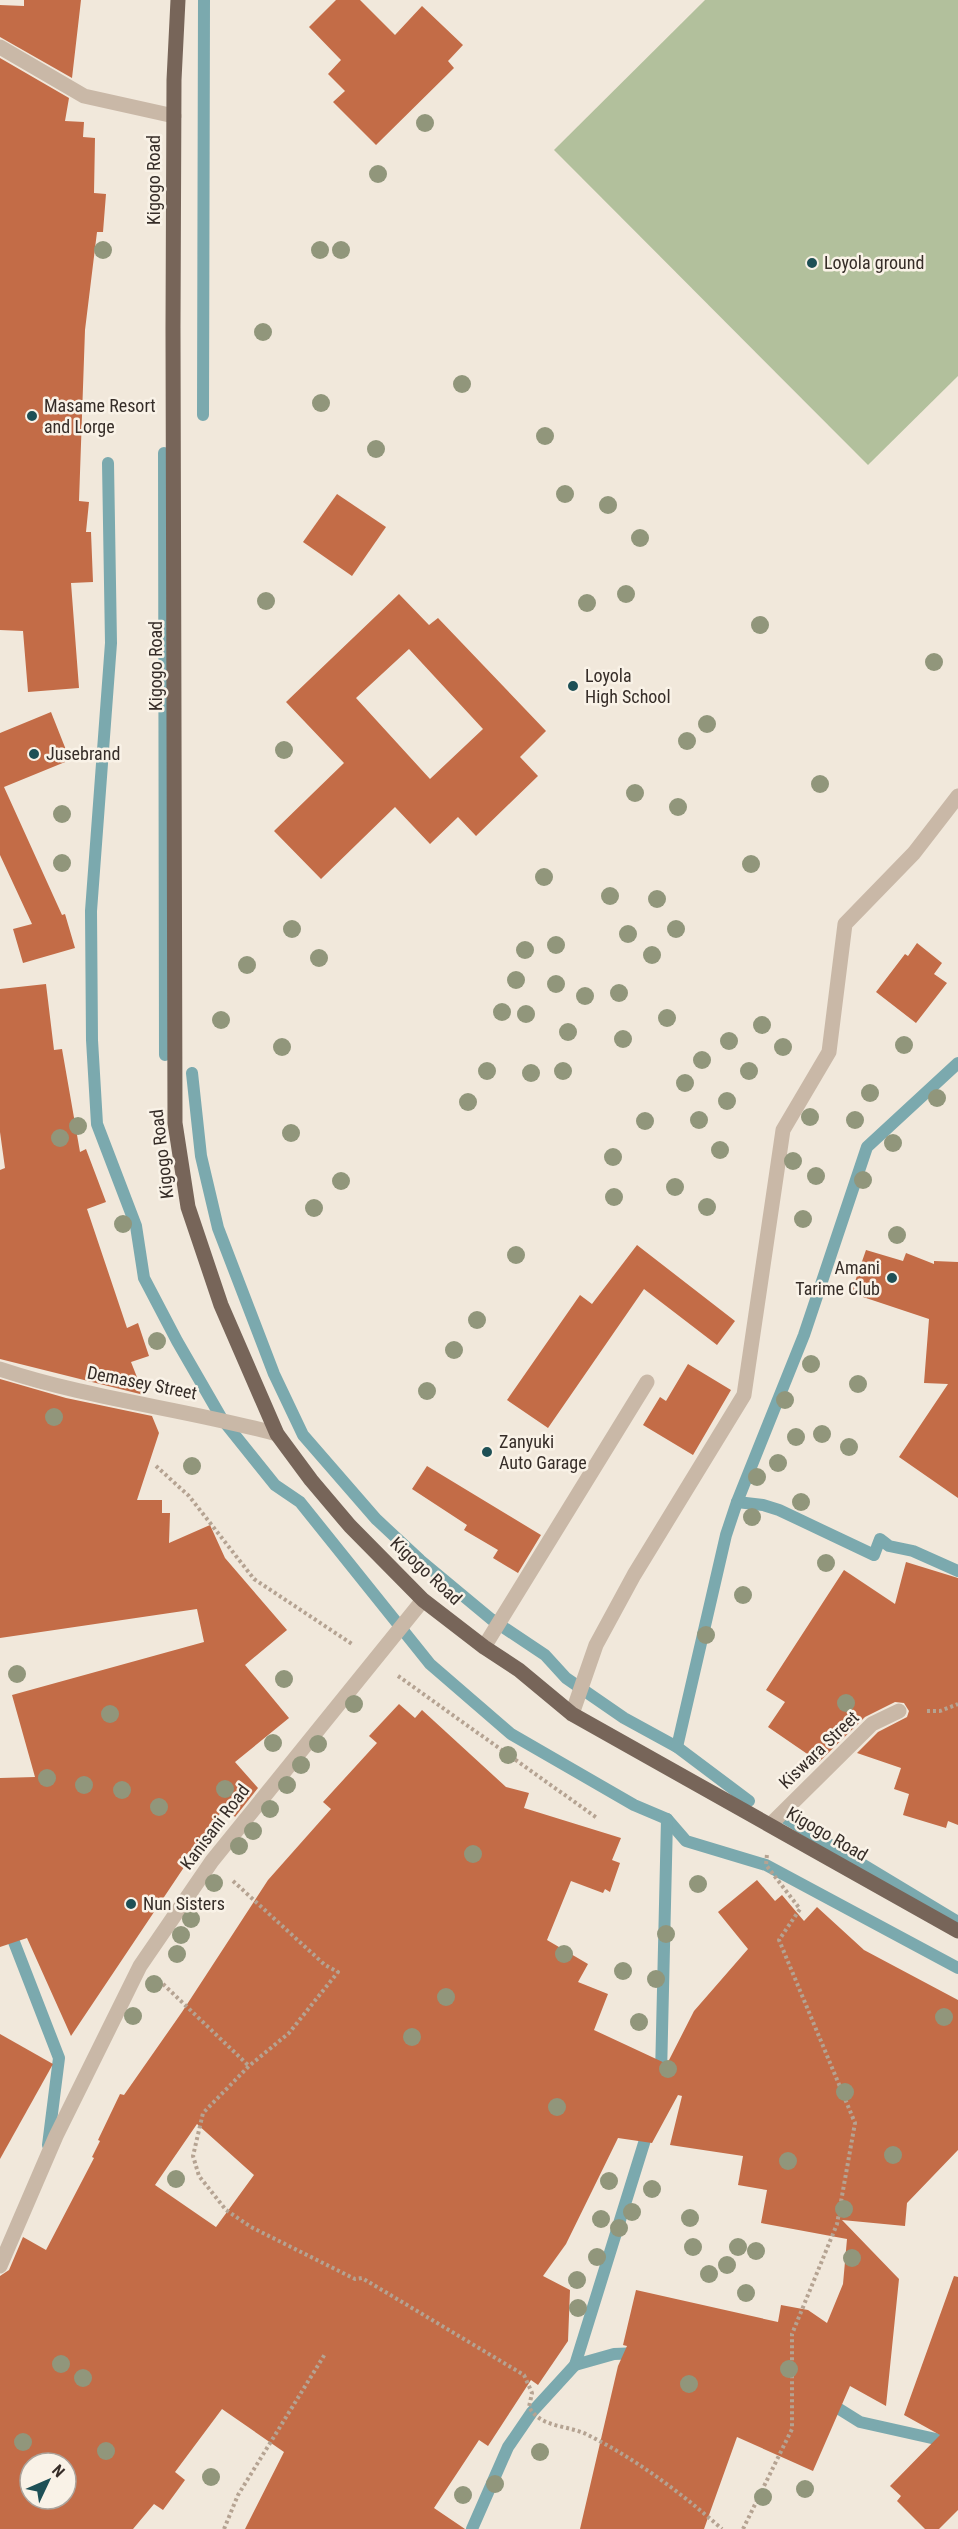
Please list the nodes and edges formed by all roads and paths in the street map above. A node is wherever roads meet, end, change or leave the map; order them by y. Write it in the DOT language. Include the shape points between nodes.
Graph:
graph roads {
  1 [pos="178,0"];
  2 [pos="0,47"];
  3 [pos="174,116"];
  4 [pos="958,796"];
  5 [pos="0,1369"];
  6 [pos="647,1382"];
  7 [pos="277,1434"];
  8 [pos="156,1466"];
  9 [pos="423,1600"];
  10 [pos="484,1647"];
  11 [pos="374,1659"];
  12 [pos="899,1711"];
  13 [pos="572,1714"];
  14 [pos="597,1818"];
  15 [pos="771,1824"];
  16 [pos="212,1861"];
  17 [pos="958,1931"];
  18 [pos="140,1966"];
  19 [pos="249,2066"];
  20 [pos="0,2266"];
  21 [pos="325,2354"];
  22 [pos="224,2529"];
  23 [pos="722,2529"];
  24 [pos="743,2529"];
  1 -- 3 [label="main road, Kigogo Road"];
  2 -- 3 [label="street" via="84,96"];
  3 -- 7 [label="main road, Kigogo Road" via="176,1123 188,1207 221,1305"];
  4 -- 13 [label="street" via="914,853 844,924 829,1052 783,1130 744,1395 596,1645"];
  5 -- 7 [label="street, Demasey Street" via="82,1392 222,1419"];
  6 -- 10 [label="street"];
  7 -- 9 [label="main road, Kigogo Road" via="350,1526"];
  8 -- 11 [label="path" via="189,1496 254,1579"];
  9 -- 10 [label="main road, Kigogo Road"];
  9 -- 11 [label="street, Kanisani Road"];
  10 -- 13 [label="main road, Kigogo Road"];
  11 -- 14 [label="path"];
  11 -- 16 [label="street, Kanisani Road"];
  12 -- 15 [label="street, Kiswara Street" via="872,1724"];
  13 -- 15 [label="main road, Kigogo Road"];
  15 -- 17 [label="main road, Kigogo Road"];
  15 -- 24 [label="path" via="766,1865 800,1910 779,1940 855,2123 837,2224 792,2334 792,2429"];
  16 -- 18 [label="street, Kanisani Road"];
  16 -- 19 [label="path" via="325,1965 338,1972 289,2033"];
  18 -- 19 [label="path" via="209,2025"];
  18 -- 20 [label="street, Kanisani Road" via="56,2136"];
  19 -- 23 [label="path" via="203,2113 193,2156 200,2176 226,2210 306,2256 355,2279 362,2278 489,2352 524,2375 532,2393 532,2412 550,2425 585,2433 627,2456"];
  21 -- 22 [label="path" via="238,2495"];
}
